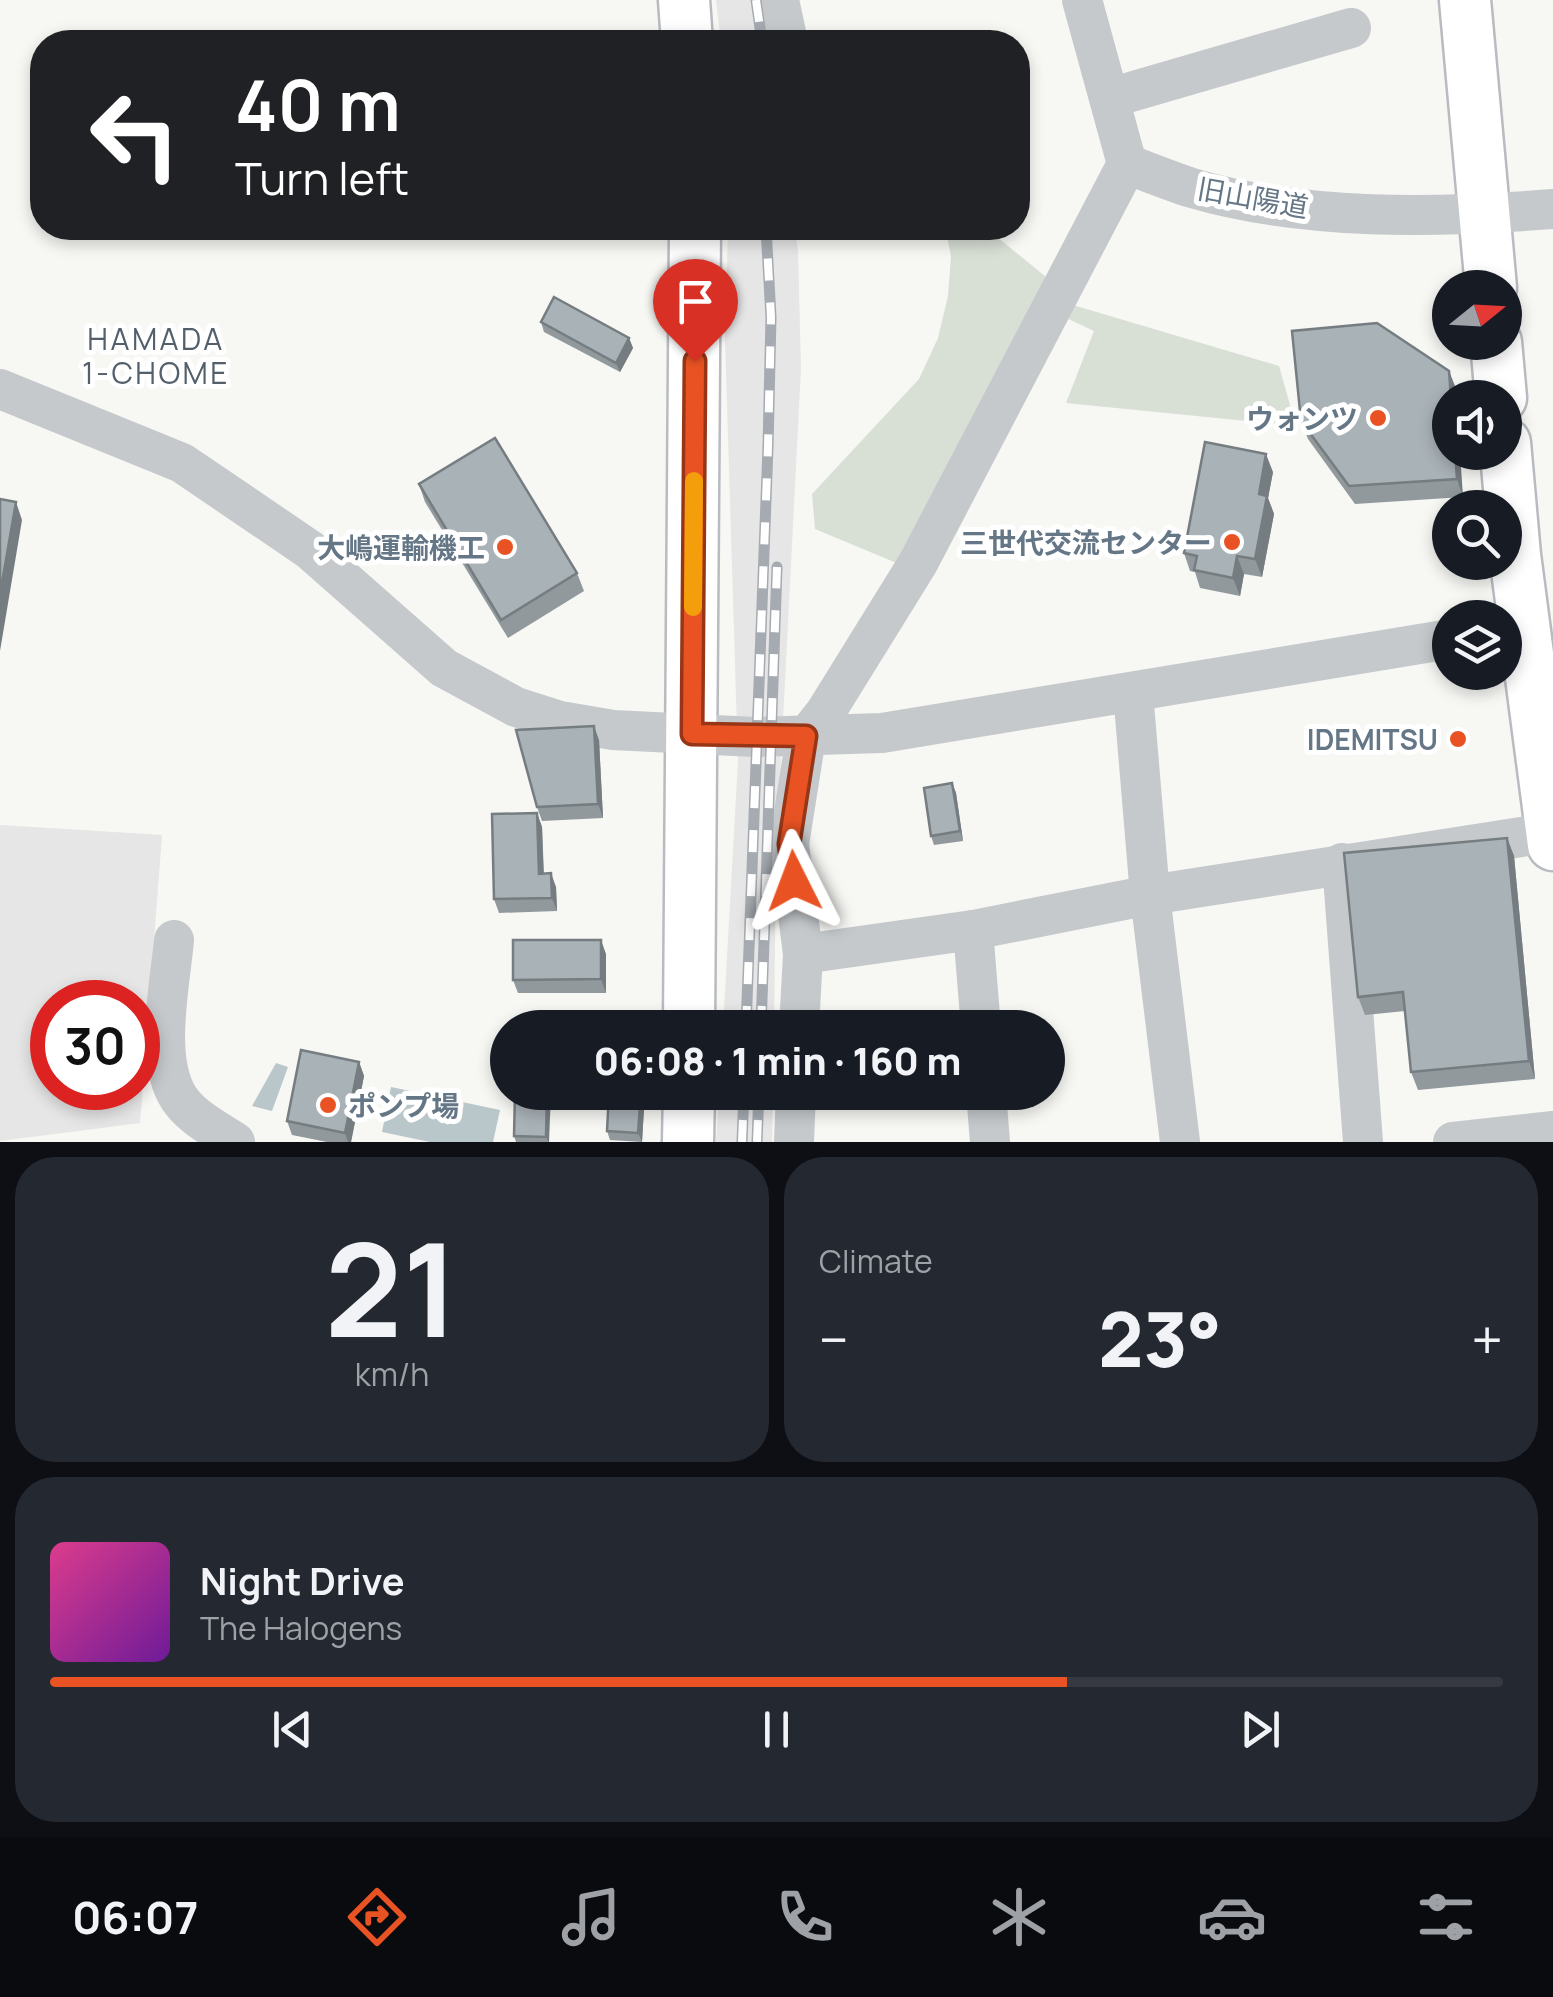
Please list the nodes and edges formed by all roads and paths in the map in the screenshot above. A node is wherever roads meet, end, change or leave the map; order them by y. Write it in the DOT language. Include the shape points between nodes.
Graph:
graph roads {
  1 [pos="684,0"];
  2 [pos="779,0"];
  3 [pos="1082,0"];
  4 [pos="1465,0"];
  5 [pos="1351,28"];
  6 [pos="686,30"];
  7 [pos="785,30"];
  8 [pos="1110,98"];
  9 [pos="1126,164"];
  10 [pos="1553,209"];
  11 [pos="1485,214"];
  12 [pos="695,240"];
  13 [pos="1490,270"];
  14 [pos="0,388"];
  15 [pos="1508,470"];
  16 [pos="1527,620"];
  17 [pos="1432,642"];
  18 [pos="1133,692"];
  19 [pos="692,734"];
  20 [pos="806,736"];
  21 [pos="1552,832"];
  22 [pos="1553,845"];
  23 [pos="1342,863"];
  24 [pos="1150,895"];
  25 [pos="973,930"];
  26 [pos="174,940"];
  27 [pos="803,954"];
  28 [pos="689,1010"];
  29 [pos="801,1010"];
  30 [pos="980,1010"];
  31 [pos="689,1110"];
  32 [pos="795,1110"];
  33 [pos="987,1110"];
  34 [pos="1553,1131"];
  35 [pos="236,1142"];
  36 [pos="688,1142"];
  37 [pos="794,1142"];
  38 [pos="990,1142"];
  39 [pos="1180,1142"];
  40 [pos="1363,1142"];
  41 [pos="1453,1142"];
  1 -- 6 [label="main road"];
  2 -- 7 [label="street"];
  3 -- 8 [label="street"];
  4 -- 11 [label="main road"];
  5 -- 8 [label="street"];
  8 -- 9 [label="street"];
  9 -- 11 [label="street, 旧山陽道" via="1267,204 1412,217"];
  9 -- 20 [label="street" via="918,563"];
  10 -- 11 [label="street, 旧山陽道"];
  11 -- 13 [label="main road"];
  12 -- 19 [label="main road"];
  14 -- 19 [label="street" via="182,463 310,550 444,668 516,706 613,730"];
  15 -- 16 [label="main road"];
  16 -- 21 [label="main road"];
  17 -- 18 [label="street"];
  18 -- 20 [label="street" via="882,734"];
  18 -- 24 [label="street"];
  19 -- 20 [label="street"];
  19 -- 28 [label="main road"];
  20 -- 27 [label="street" via="789,844"];
  21 -- 22 [label="main road"];
  21 -- 23 [label="street"];
  23 -- 24 [label="street"];
  23 -- 40 [label="street"];
  24 -- 25 [label="street"];
  24 -- 39 [label="street"];
  25 -- 27 [label="street"];
  25 -- 30 [label="street"];
  26 -- 35 [label="street" via="164,1054 176,1094"];
  27 -- 29 [label="street"];
  31 -- 36 [label="main road"];
  32 -- 37 [label="street"];
  33 -- 38 [label="street"];
  34 -- 41 [label="street"];
}
